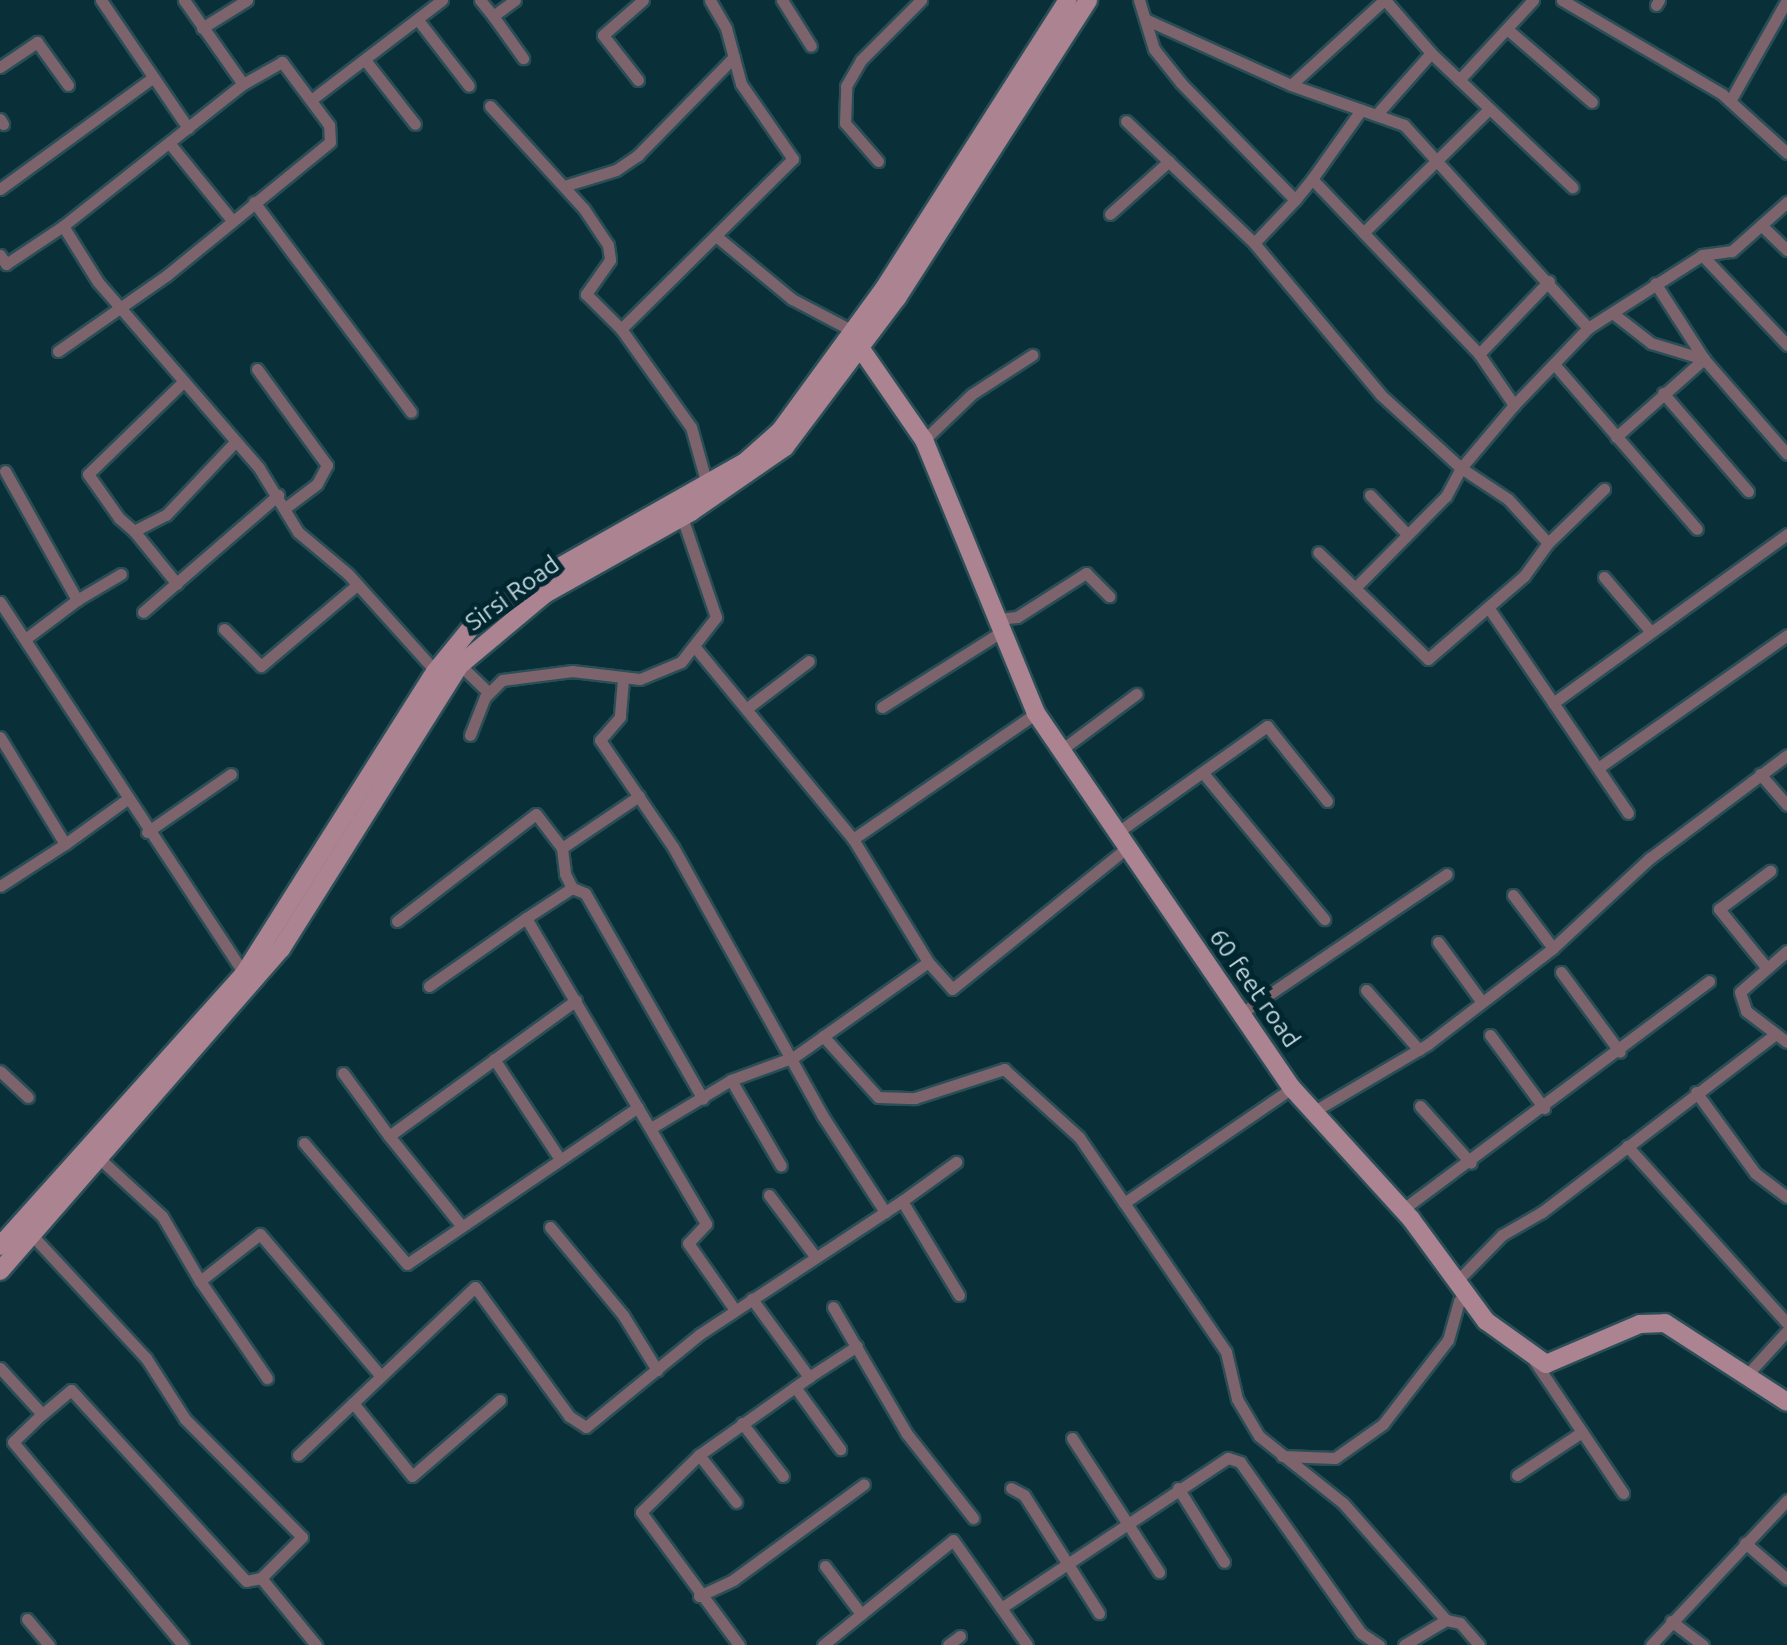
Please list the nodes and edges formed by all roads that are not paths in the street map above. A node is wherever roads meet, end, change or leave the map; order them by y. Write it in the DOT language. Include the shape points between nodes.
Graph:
graph roads {
  1 [pos="101,0"];
  2 [pos="184,0"];
  3 [pos="247,0"];
  4 [pos="442,0"];
  5 [pos="480,0"];
  6 [pos="516,0"];
  7 [pos="643,0"];
  8 [pos="710,0"];
  9 [pos="782,0"];
  10 [pos="921,0"];
  11 [pos="1068,0"];
  12 [pos="1088,0"];
  13 [pos="1139,0"];
  14 [pos="1384,0"];
  15 [pos="1533,0"];
  16 [pos="1562,0"];
  17 [pos="1787,0"];
  18 [pos="493,16"];
  19 [pos="418,20"];
  20 [pos="1146,20"];
  21 [pos="202,28"];
  22 [pos="1506,28"];
  23 [pos="811,46"];
  24 [pos="1431,53"];
  25 [pos="734,57"];
  26 [pos="524,58"];
  27 [pos="365,60"];
  28 [pos="0,67"];
  29 [pos="151,80"];
  30 [pos="638,80"];
  31 [pos="1459,80"];
  32 [pos="243,84"];
  33 [pos="68,85"];
  34 [pos="1290,85"];
  35 [pos="469,86"];
  36 [pos="311,100"];
  37 [pos="1730,101"];
  38 [pos="1592,102"];
  39 [pos="490,106"];
  40 [pos="1489,109"];
  41 [pos="1362,110"];
  42 [pos="1377,114"];
  43 [pos="1126,121"];
  44 [pos="415,124"];
  45 [pos="188,128"];
  46 [pos="170,144"];
  47 [pos="1787,152"];
  48 [pos="878,161"];
  49 [pos="1169,161"];
  50 [pos="1437,164"];
  51 [pos="1312,179"];
  52 [pos="564,186"];
  53 [pos="1572,187"];
  54 [pos="0,188"];
  55 [pos="1295,200"];
  56 [pos="254,202"];
  57 [pos="1787,202"];
  58 [pos="1110,214"];
  59 [pos="231,218"];
  60 [pos="1761,225"];
  61 [pos="62,226"];
  62 [pos="1365,230"];
  63 [pos="716,236"];
  64 [pos="1254,243"];
  65 [pos="1787,250"];
  66 [pos="1702,255"];
  67 [pos="2,262"];
  68 [pos="1549,280"];
  69 [pos="1655,283"];
  70 [pos="120,307"];
  71 [pos="1615,315"];
  72 [pos="1588,328"];
  73 [pos="621,329"];
  74 [pos="853,331"];
  75 [pos="1787,345"];
  76 [pos="862,349"];
  77 [pos="58,351"];
  78 [pos="1479,354"];
  79 [pos="1032,355"];
  80 [pos="1704,360"];
  81 [pos="1554,364"];
  82 [pos="257,369"];
  83 [pos="184,382"];
  84 [pos="1663,393"];
  85 [pos="1514,406"];
  86 [pos="411,412"];
  87 [pos="1616,437"];
  88 [pos="924,440"];
  89 [pos="235,442"];
  90 [pos="1787,454"];
  91 [pos="1461,468"];
  92 [pos="5,470"];
  93 [pos="708,481"];
  94 [pos="1604,489"];
  95 [pos="1748,491"];
  96 [pos="1370,495"];
  97 [pos="278,496"];
  98 [pos="706,502"];
  99 [pos="287,507"];
  100 [pos="682,517"];
  101 [pos="1697,529"];
  102 [pos="134,531"];
  103 [pos="1405,532"];
  104 [pos="1787,534"];
  105 [pos="1548,543"];
  106 [pos="1318,552"];
  107 [pos="121,574"];
  108 [pos="1604,578"];
  109 [pos="177,584"];
  110 [pos="357,584"];
  111 [pos="1355,588"];
  112 [pos="1109,596"];
  113 [pos="77,600"];
  114 [pos="0,602"];
  115 [pos="1488,607"];
  116 [pos="142,612"];
  117 [pos="999,626"];
  118 [pos="224,629"];
  119 [pos="1651,632"];
  120 [pos="1787,635"];
  121 [pos="25,638"];
  122 [pos="694,646"];
  123 [pos="809,660"];
  124 [pos="460,665"];
  125 [pos="441,677"];
  126 [pos="623,680"];
  127 [pos="489,693"];
  128 [pos="1136,694"];
  129 [pos="1553,703"];
  130 [pos="882,707"];
  131 [pos="746,708"];
  132 [pos="1036,713"];
  133 [pos="470,735"];
  134 [pos="0,736"];
  135 [pos="1061,750"];
  136 [pos="1787,755"];
  137 [pos="1598,768"];
  138 [pos="1203,773"];
  139 [pos="230,774"];
  140 [pos="1760,774"];
  141 [pos="640,796"];
  142 [pos="126,800"];
  143 [pos="1327,801"];
  144 [pos="1787,805"];
  145 [pos="1628,813"];
  146 [pos="147,832"];
  147 [pos="853,840"];
  148 [pos="1123,840"];
  149 [pos="65,844"];
  150 [pos="562,848"];
  151 [pos="1770,871"];
  152 [pos="1447,874"];
  153 [pos="0,886"];
  154 [pos="572,888"];
  155 [pos="1514,895"];
  156 [pos="526,918"];
  157 [pos="1324,919"];
  158 [pos="397,921"];
  159 [pos="1438,942"];
  160 [pos="1553,948"];
  161 [pos="1787,951"];
  162 [pos="928,962"];
  163 [pos="1766,966"];
  164 [pos="1561,972"];
  165 [pos="244,974"];
  166 [pos="1708,981"];
  167 [pos="429,986"];
  168 [pos="1366,990"];
  169 [pos="1479,998"];
  170 [pos="576,1000"];
  171 [pos="1244,1012"];
  172 [pos="1490,1035"];
  173 [pos="823,1036"];
  174 [pos="1772,1036"];
  175 [pos="1787,1042"];
  176 [pos="1419,1050"];
  177 [pos="1620,1052"];
  178 [pos="794,1057"];
  179 [pos="494,1058"];
  180 [pos="0,1071"];
  181 [pos="343,1074"];
  182 [pos="731,1080"];
  183 [pos="1292,1088"];
  184 [pos="1696,1092"];
  185 [pos="28,1097"];
  186 [pos="703,1099"];
  187 [pos="638,1106"];
  188 [pos="1420,1106"];
  189 [pos="1544,1108"];
  190 [pos="1312,1113"];
  191 [pos="650,1128"];
  192 [pos="389,1136"];
  193 [pos="304,1143"];
  194 [pos="1627,1146"];
  195 [pos="100,1159"];
  196 [pos="560,1159"];
  197 [pos="956,1162"];
  198 [pos="1472,1164"];
  199 [pos="782,1166"];
  200 [pos="769,1195"];
  201 [pos="1787,1197"];
  202 [pos="902,1200"];
  203 [pos="1124,1202"];
  204 [pos="1402,1210"];
  205 [pos="885,1212"];
  206 [pos="460,1224"];
  207 [pos="550,1227"];
  208 [pos="31,1234"];
  209 [pos="0,1246"];
  210 [pos="814,1256"];
  211 [pos="0,1271"];
  212 [pos="200,1282"];
  213 [pos="1465,1286"];
  214 [pos="959,1295"];
  215 [pos="752,1298"];
  216 [pos="832,1307"];
  217 [pos="735,1310"];
  218 [pos="1787,1322"];
  219 [pos="1787,1331"];
  220 [pos="857,1346"];
  221 [pos="1534,1362"];
  222 [pos="0,1368"];
  223 [pos="657,1370"];
  224 [pos="379,1374"];
  225 [pos="808,1377"];
  226 [pos="1745,1377"];
  227 [pos="267,1378"];
  228 [pos="795,1387"];
  229 [pos="500,1400"];
  230 [pos="1787,1402"];
  231 [pos="353,1403"];
  232 [pos="42,1414"];
  233 [pos="742,1422"];
  234 [pos="1582,1432"];
  235 [pos="1072,1438"];
  236 [pos="840,1449"];
  237 [pos="298,1455"];
  238 [pos="699,1455"];
  239 [pos="1282,1456"];
  240 [pos="1517,1475"];
  241 [pos="783,1476"];
  242 [pos="864,1484"];
  243 [pos="1010,1488"];
  244 [pos="1178,1488"];
  245 [pos="1623,1493"];
  246 [pos="1787,1500"];
  247 [pos="736,1502"];
  248 [pos="973,1518"];
  249 [pos="1126,1523"];
  250 [pos="1745,1543"];
  251 [pos="1224,1562"];
  252 [pos="1066,1563"];
  253 [pos="825,1566"];
  254 [pos="1159,1572"];
  255 [pos="261,1578"];
  256 [pos="1787,1579"];
  257 [pos="699,1596"];
  258 [pos="1001,1608"];
  259 [pos="861,1614"];
  260 [pos="1099,1614"];
  261 [pos="27,1620"];
  262 [pos="1446,1620"];
  263 [pos="1672,1622"];
  264 [pos="960,1636"];
  265 [pos="48,1645"];
  266 [pos="183,1645"];
  267 [pos="316,1645"];
  268 [pos="739,1645"];
  269 [pos="823,1645"];
  270 [pos="948,1645"];
  271 [pos="1027,1645"];
  272 [pos="1380,1645"];
  273 [pos="1404,1645"];
  274 [pos="1479,1645"];
  275 [pos="1651,1645"];
  276 [pos="1703,1645"];
  1 -- 29 [label="street"];
  2 -- 21 [label="street"];
  3 -- 21 [label="street"];
  4 -- 19 [label="street"];
  5 -- 18 [label="street"];
  6 -- 18 [label="street"];
  7 -- 30 [label="street" via="603,35"];
  8 -- 25 [label="street"];
  9 -- 23 [label="street"];
  10 -- 48 [label="street" via="849,75 846,123"];
  11 -- 74 [label="main road, Sirsi Road"];
  12 -- 76 [label="main road, Sirsi Road"];
  13 -- 20 [label="street"];
  14 -- 24 [label="street"];
  14 -- 34 [label="street"];
  15 -- 22 [label="street"];
  16 -- 37 [label="street"];
  17 -- 37 [label="street"];
  18 -- 26 [label="street"];
  19 -- 27 [label="street"];
  19 -- 35 [label="street"];
  20 -- 34 [label="street"];
  20 -- 55 [label="street" via="1154,49 1181,83"];
  21 -- 32 [label="street"];
  22 -- 31 [label="street"];
  22 -- 38 [label="street"];
  24 -- 31 [label="street"];
  24 -- 42 [label="street"];
  25 -- 52 [label="street" via="638,155 616,170"];
  25 -- 63 [label="street" via="740,84 793,160"];
  27 -- 36 [label="street"];
  27 -- 44 [label="street"];
  28 -- 33 [label="street" via="37,42"];
  29 -- 45 [label="street"];
  29 -- 54 [label="street"];
  31 -- 40 [label="street"];
  32 -- 36 [label="street" via="282,62"];
  32 -- 45 [label="street"];
  34 -- 41 [label="street"];
  36 -- 56 [label="street" via="330,142"];
  37 -- 47 [label="street"];
  39 -- 52 [label="street"];
  40 -- 50 [label="street"];
  40 -- 53 [label="street"];
  41 -- 42 [label="street"];
  41 -- 51 [label="street"];
  42 -- 50 [label="street" via="1404,125"];
  43 -- 49 [label="street"];
  45 -- 46 [label="street"];
  46 -- 59 [label="street"];
  46 -- 61 [label="street"];
  49 -- 58 [label="street"];
  49 -- 64 [label="street"];
  50 -- 62 [label="street"];
  50 -- 68 [label="street"];
  51 -- 55 [label="street"];
  51 -- 62 [label="street"];
  52 -- 73 [label="street" via="608,245 610,260 586,294"];
  55 -- 64 [label="street"];
  56 -- 59 [label="street"];
  56 -- 86 [label="street"];
  57 -- 60 [label="street"];
  59 -- 70 [label="street"];
  60 -- 65 [label="street"];
  60 -- 66 [label="street" via="1732,252"];
  61 -- 67 [label="street"];
  61 -- 70 [label="street"];
  62 -- 78 [label="street"];
  63 -- 73 [label="street"];
  63 -- 74 [label="street" via="792,299"];
  64 -- 91 [label="street" via="1381,395"];
  66 -- 69 [label="street"];
  66 -- 75 [label="street"];
  68 -- 72 [label="street"];
  68 -- 78 [label="street"];
  69 -- 71 [label="street"];
  69 -- 80 [label="street"];
  70 -- 77 [label="street"];
  70 -- 83 [label="street"];
  71 -- 72 [label="street"];
  71 -- 80 [label="street" via="1652,342"];
  72 -- 81 [label="street"];
  73 -- 93 [label="street" via="691,427"];
  74 -- 93 [label="main road, Sirsi Road" via="780,431"];
  76 -- 88 [label="main road, 60 feet road"];
  76 -- 98 [label="main road, Sirsi Road" via="785,446"];
  78 -- 85 [label="street"];
  79 -- 88 [label="street" via="972,394"];
  80 -- 84 [label="street"];
  80 -- 90 [label="street"];
  81 -- 85 [label="street"];
  81 -- 87 [label="street"];
  82 -- 99 [label="street" via="327,465 317,484"];
  83 -- 89 [label="street"];
  83 -- 102 [label="street" via="88,474"];
  84 -- 87 [label="street"];
  84 -- 95 [label="street"];
  85 -- 91 [label="street"];
  87 -- 101 [label="street"];
  88 -- 117 [label="main road, 60 feet road"];
  89 -- 97 [label="street"];
  89 -- 102 [label="street" via="166,515"];
  91 -- 103 [label="street" via="1446,496"];
  91 -- 105 [label="street" via="1508,499"];
  92 -- 113 [label="street"];
  93 -- 98 [label="street"];
  93 -- 125 [label="main road, Sirsi Road" via="533,582 474,624"];
  94 -- 105 [label="street"];
  96 -- 103 [label="street"];
  97 -- 99 [label="street"];
  97 -- 109 [label="street"];
  98 -- 100 [label="main road, Sirsi Road"];
  99 -- 110 [label="street" via="298,532"];
  100 -- 122 [label="street" via="716,617"];
  100 -- 124 [label="main road, Sirsi Road" via="545,594"];
  102 -- 109 [label="street"];
  103 -- 111 [label="street"];
  104 -- 119 [label="street"];
  105 -- 115 [label="street" via="1524,576"];
  106 -- 111 [label="street"];
  107 -- 113 [label="street"];
  108 -- 119 [label="street"];
  109 -- 116 [label="street"];
  110 -- 118 [label="street" via="260,666"];
  110 -- 125 [label="street"];
  111 -- 115 [label="street" via="1428,659"];
  112 -- 117 [label="street" via="1086,573"];
  113 -- 121 [label="street"];
  114 -- 121 [label="street"];
  115 -- 129 [label="street"];
  117 -- 130 [label="street"];
  117 -- 132 [label="main road, 60 feet road"];
  119 -- 129 [label="street"];
  120 -- 137 [label="street"];
  121 -- 142 [label="street"];
  122 -- 126 [label="street" via="681,662"];
  122 -- 131 [label="street"];
  123 -- 131 [label="street"];
  124 -- 125 [label="main road, Sirsi Road"];
  124 -- 127 [label="street"];
  125 -- 165 [label="main road, Sirsi Road"];
  125 -- 195 [label="main road, Sirsi Road" via="281,948"];
  126 -- 127 [label="street" via="572,671 502,680"];
  126 -- 141 [label="street" via="620,718 600,740"];
  127 -- 133 [label="street"];
  128 -- 135 [label="street"];
  129 -- 137 [label="street"];
  131 -- 147 [label="street"];
  132 -- 135 [label="main road, 60 feet road"];
  132 -- 147 [label="street"];
  134 -- 149 [label="street"];
  135 -- 148 [label="main road, 60 feet road"];
  136 -- 140 [label="street"];
  137 -- 145 [label="street"];
  138 -- 143 [label="street" via="1267,726"];
  138 -- 148 [label="street"];
  138 -- 157 [label="street"];
  139 -- 146 [label="street"];
  140 -- 144 [label="street"];
  140 -- 160 [label="street" via="1650,858"];
  141 -- 150 [label="street"];
  141 -- 178 [label="street"];
  142 -- 146 [label="street"];
  142 -- 149 [label="street"];
  146 -- 165 [label="street"];
  147 -- 162 [label="street"];
  148 -- 162 [label="street" via="952,989"];
  148 -- 171 [label="main road, 60 feet road"];
  149 -- 153 [label="street"];
  150 -- 154 [label="street"];
  150 -- 158 [label="street" via="536,814"];
  151 -- 163 [label="street" via="1719,909"];
  152 -- 171 [label="street"];
  154 -- 156 [label="street"];
  154 -- 186 [label="street" via="584,893"];
  155 -- 160 [label="street"];
  156 -- 167 [label="street"];
  156 -- 170 [label="street"];
  159 -- 169 [label="street"];
  160 -- 169 [label="street"];
  161 -- 163 [label="street"];
  162 -- 173 [label="street"];
  163 -- 174 [label="street" via="1740,992 1746,1010"];
  164 -- 177 [label="street"];
  165 -- 209 [label="main road, Sirsi Road"];
  166 -- 177 [label="street"];
  168 -- 176 [label="street"];
  169 -- 176 [label="street"];
  170 -- 179 [label="street"];
  170 -- 187 [label="street"];
  171 -- 183 [label="main road, 60 feet road"];
  172 -- 189 [label="street"];
  173 -- 178 [label="street"];
  173 -- 203 [label="street" via="878,1097 915,1098 1004,1069 1079,1136"];
  174 -- 175 [label="street"];
  174 -- 184 [label="street"];
  176 -- 190 [label="street"];
  177 -- 189 [label="street"];
  178 -- 182 [label="street"];
  178 -- 205 [label="street" via="822,1115"];
  179 -- 192 [label="street"];
  179 -- 196 [label="street"];
  180 -- 185 [label="street"];
  181 -- 192 [label="street"];
  182 -- 186 [label="street"];
  182 -- 199 [label="street"];
  183 -- 190 [label="main road, 60 feet road"];
  183 -- 203 [label="street"];
  184 -- 194 [label="street"];
  184 -- 201 [label="street" via="1755,1173"];
  186 -- 191 [label="street"];
  187 -- 191 [label="street"];
  187 -- 196 [label="street"];
  188 -- 198 [label="street"];
  189 -- 198 [label="street"];
  190 -- 204 [label="main road, 60 feet road"];
  191 -- 217 [label="street" via="706,1224 688,1242"];
  192 -- 206 [label="street"];
  193 -- 206 [label="street" via="407,1264"];
  194 -- 213 [label="street" via="1502,1235"];
  194 -- 218 [label="street"];
  195 -- 208 [label="main road, Sirsi Road"];
  195 -- 212 [label="street" via="162,1216"];
  196 -- 206 [label="street"];
  197 -- 202 [label="street"];
  198 -- 204 [label="street"];
  200 -- 210 [label="street"];
  202 -- 205 [label="street"];
  202 -- 214 [label="street"];
  203 -- 239 [label="street" via="1226,1352 1238,1399 1259,1436"];
  204 -- 213 [label="main road, 60 feet road"];
  205 -- 210 [label="street"];
  207 -- 223 [label="street" via="623,1315"];
  208 -- 211 [label="main road, Sirsi Road"];
  208 -- 255 [label="street" via="146,1358 185,1419 302,1536"];
  210 -- 215 [label="street"];
  212 -- 224 [label="street" via="260,1234"];
  212 -- 227 [label="street"];
  213 -- 221 [label="main road, 60 feet road" via="1486,1321"];
  213 -- 239 [label="street" via="1448,1340 1383,1424 1335,1458"];
  215 -- 217 [label="street"];
  215 -- 225 [label="street"];
  216 -- 220 [label="street"];
  217 -- 223 [label="street"];
  219 -- 226 [label="street"];
  220 -- 225 [label="street"];
  220 -- 248 [label="street" via="908,1434"];
  221 -- 226 [label="main road" via="1560,1362 1652,1322 1676,1329"];
  221 -- 234 [label="street"];
  222 -- 232 [label="street"];
  223 -- 224 [label="street" via="586,1426 569,1416 475,1288"];
  224 -- 231 [label="street"];
  225 -- 228 [label="street"];
  226 -- 230 [label="main road"];
  228 -- 233 [label="street"];
  228 -- 236 [label="street"];
  229 -- 231 [label="street" via="412,1476"];
  231 -- 237 [label="street"];
  232 -- 255 [label="street" via="72,1390 234,1573 246,1582"];
  232 -- 266 [label="street" via="13,1442"];
  233 -- 238 [label="street"];
  233 -- 241 [label="street"];
  234 -- 240 [label="street"];
  234 -- 245 [label="street"];
  235 -- 249 [label="street"];
  238 -- 247 [label="street"];
  238 -- 257 [label="street" via="642,1512"];
  239 -- 262 [label="street" via="1343,1503"];
  242 -- 257 [label="street" via="733,1580"];
  243 -- 252 [label="street" via="1024,1495"];
  244 -- 249 [label="street"];
  244 -- 251 [label="street"];
  244 -- 272 [label="street" via="1215,1462 1240,1462 1312,1573 1360,1633"];
  246 -- 250 [label="street"];
  249 -- 252 [label="street"];
  249 -- 254 [label="street"];
  250 -- 256 [label="street"];
  250 -- 263 [label="street"];
  252 -- 258 [label="street"];
  252 -- 260 [label="street"];
  253 -- 259 [label="street"];
  255 -- 267 [label="street"];
  257 -- 268 [label="street"];
  258 -- 259 [label="street" via="953,1540"];
  258 -- 271 [label="street"];
  259 -- 269 [label="street"];
  261 -- 265 [label="street"];
  262 -- 273 [label="street"];
  262 -- 274 [label="street" via="1460,1623"];
  263 -- 275 [label="street"];
  263 -- 276 [label="street"];
  264 -- 270 [label="street"];
}
